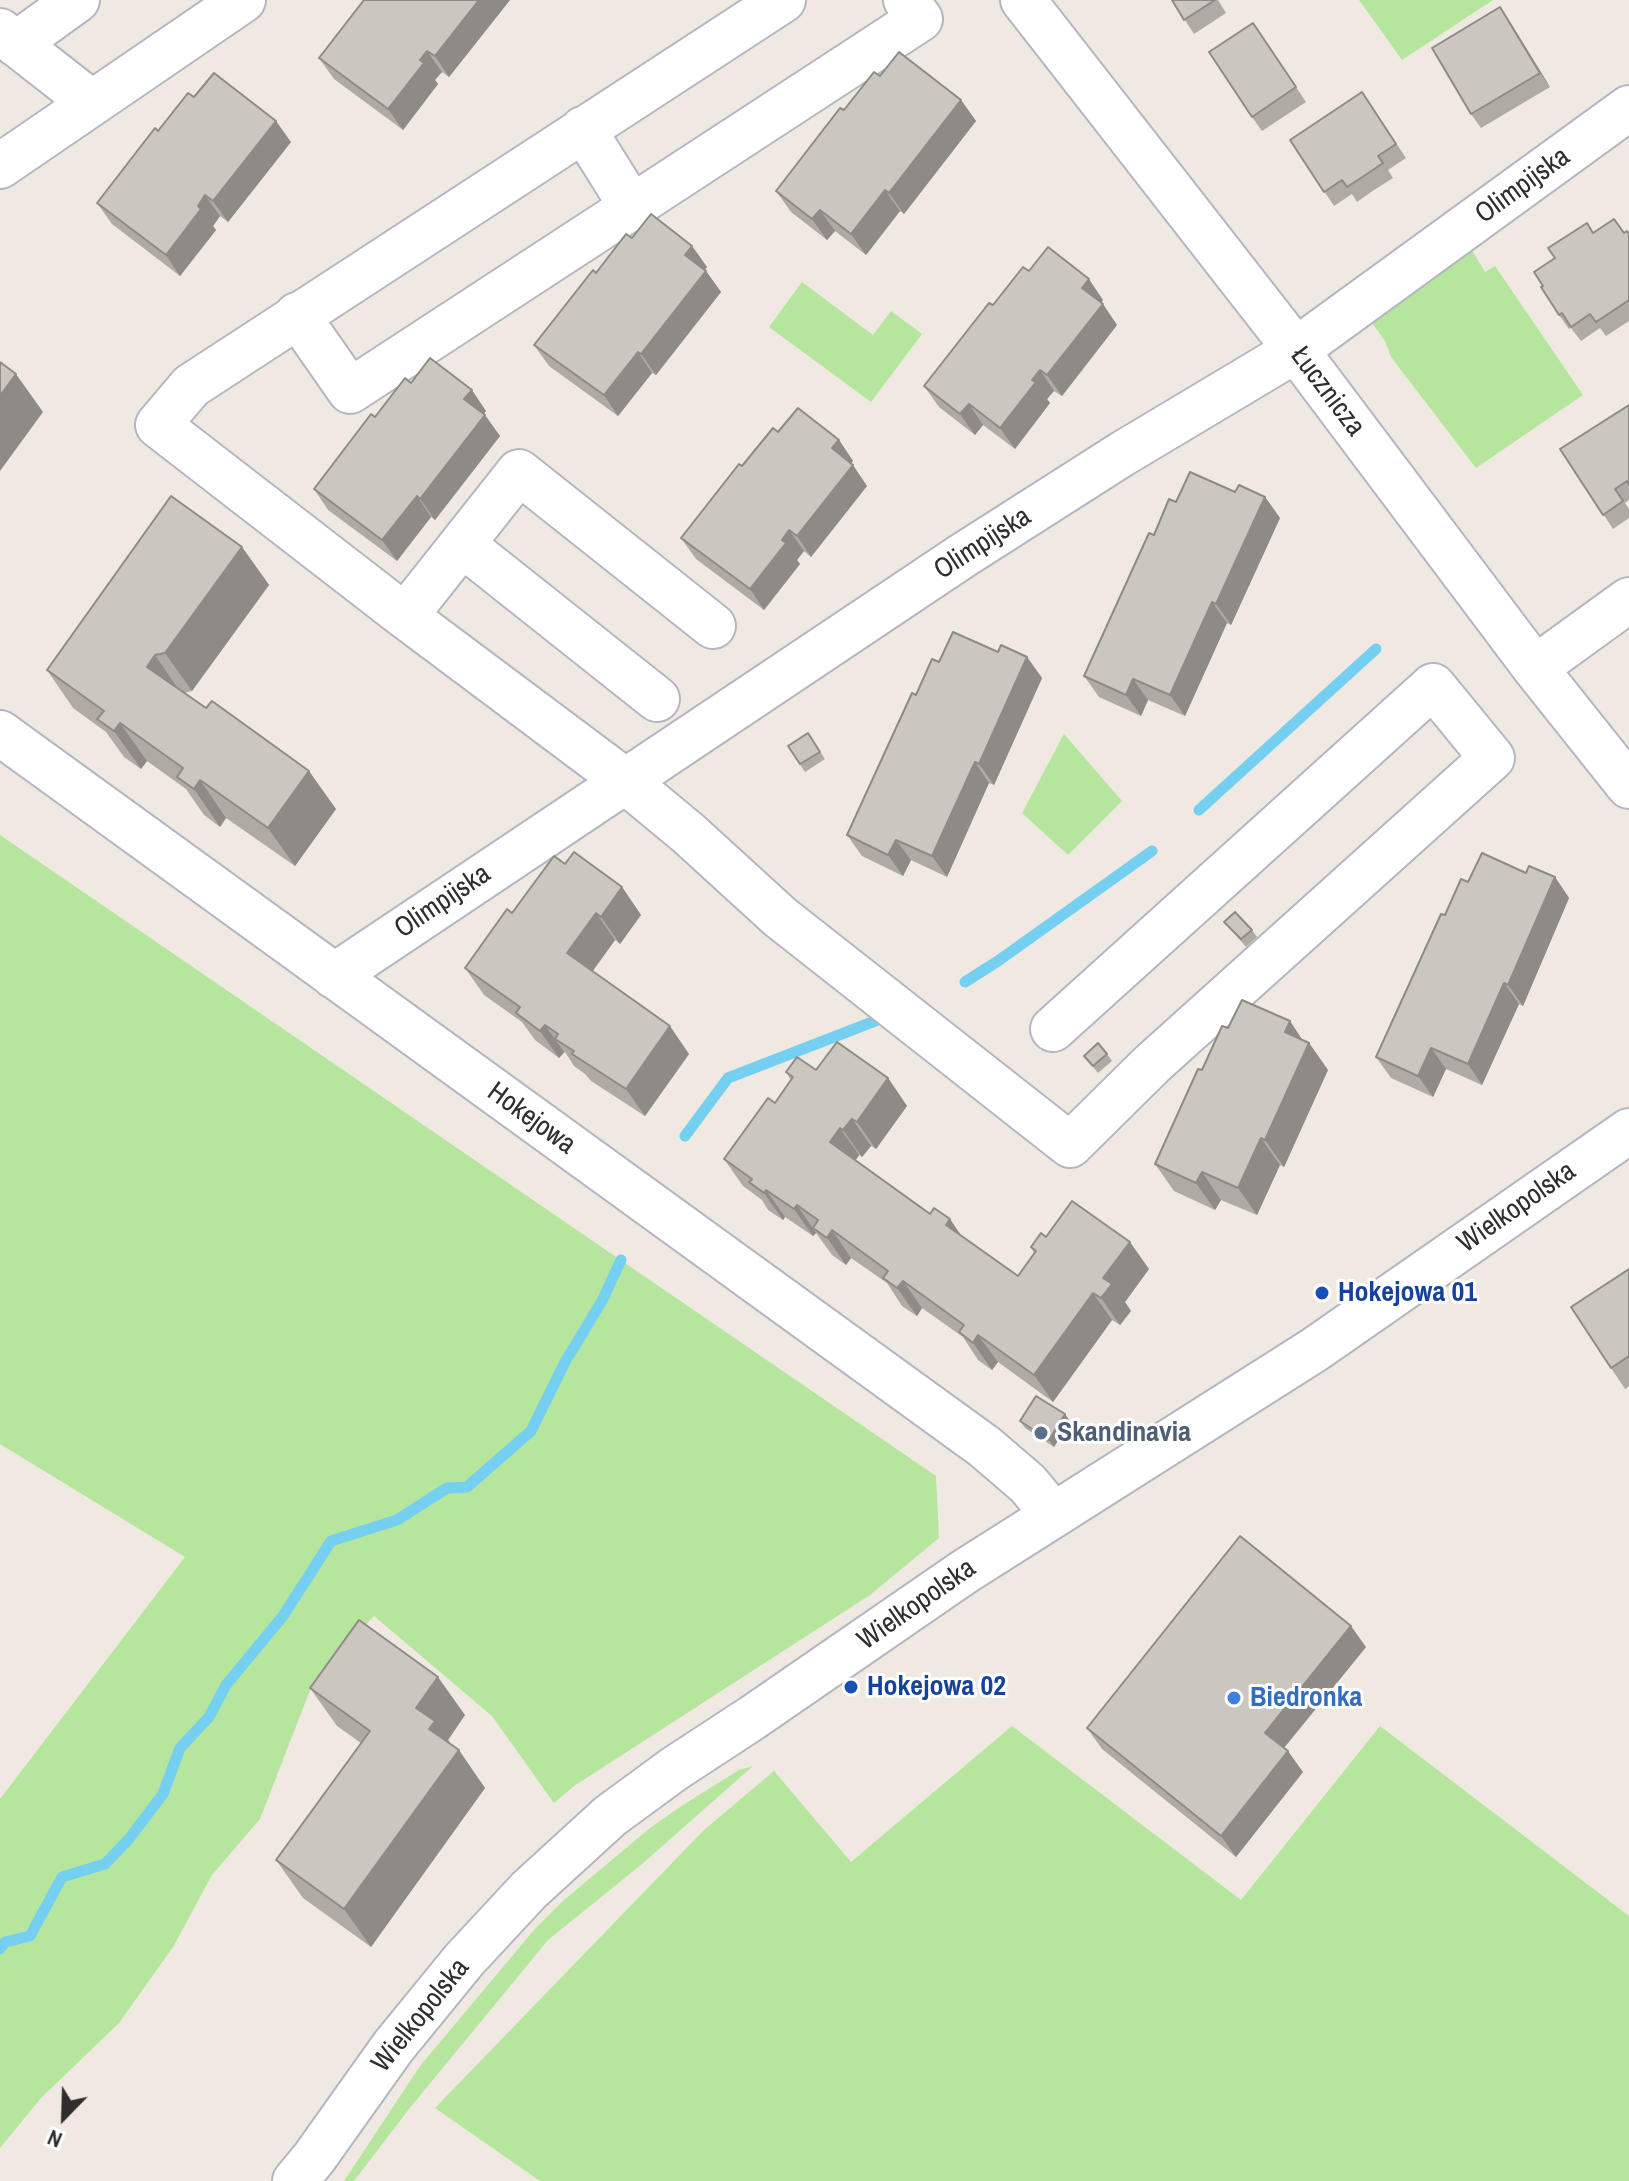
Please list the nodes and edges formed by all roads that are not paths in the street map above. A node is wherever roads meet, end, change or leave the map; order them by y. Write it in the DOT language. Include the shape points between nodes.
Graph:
graph roads {
  1 [pos="77,0"];
  2 [pos="243,0"];
  3 [pos="783,0"];
  4 [pos="906,0"];
  5 [pos="1023,0"];
  6 [pos="8,38"];
  7 [pos="92,103"];
  8 [pos="1629,108"];
  9 [pos="583,129"];
  10 [pos="0,166"];
  11 [pos="632,207"];
  12 [pos="297,315"];
  13 [pos="1296,350"];
  14 [pos="463,545"];
  15 [pos="1629,600"];
  16 [pos="405,616"];
  17 [pos="713,626"];
  18 [pos="1535,668"];
  19 [pos="657,699"];
  20 [pos="0,733"];
  21 [pos="624,780"];
  22 [pos="1629,786"];
  23 [pos="334,976"];
  24 [pos="1053,1029"];
  25 [pos="1629,1131"];
  26 [pos="1053,1514"];
  27 [pos="295,2181"];
  1 -- 6 [label="street"];
  2 -- 7 [label="street"];
  3 -- 9 [label="street"];
  4 -- 11 [label="street" via="920,19"];
  5 -- 13 [label="street, Łucznicza"];
  6 -- 7 [label="street"];
  7 -- 10 [label="street"];
  8 -- 13 [label="street, Olimpijska"];
  9 -- 11 [label="street"];
  9 -- 12 [label="street"];
  11 -- 12 [label="street" via="350,391"];
  12 -- 16 [label="street" via="191,386 158,425"];
  13 -- 18 [label="street, Łucznicza"];
  13 -- 21 [label="street, Olimpijska" via="1109,462"];
  14 -- 16 [label="street"];
  14 -- 17 [label="street" via="519,472"];
  14 -- 19 [label="street"];
  15 -- 18 [label="street"];
  16 -- 21 [label="street"];
  18 -- 22 [label="street, Łucznicza"];
  20 -- 23 [label="street, Hokejowa"];
  21 -- 23 [label="street, Olimpijska"];
  21 -- 24 [label="street" via="780,917 1070,1145 1152,1064 1492,758 1433,686"];
  23 -- 26 [label="street, Hokejowa" via="985,1447"];
  25 -- 26 [label="street, Wielkopolska" via="1314,1350"];
  26 -- 27 [label="street, Wielkopolska" via="674,1769 600,1826 529,1890 464,1960"];
}
